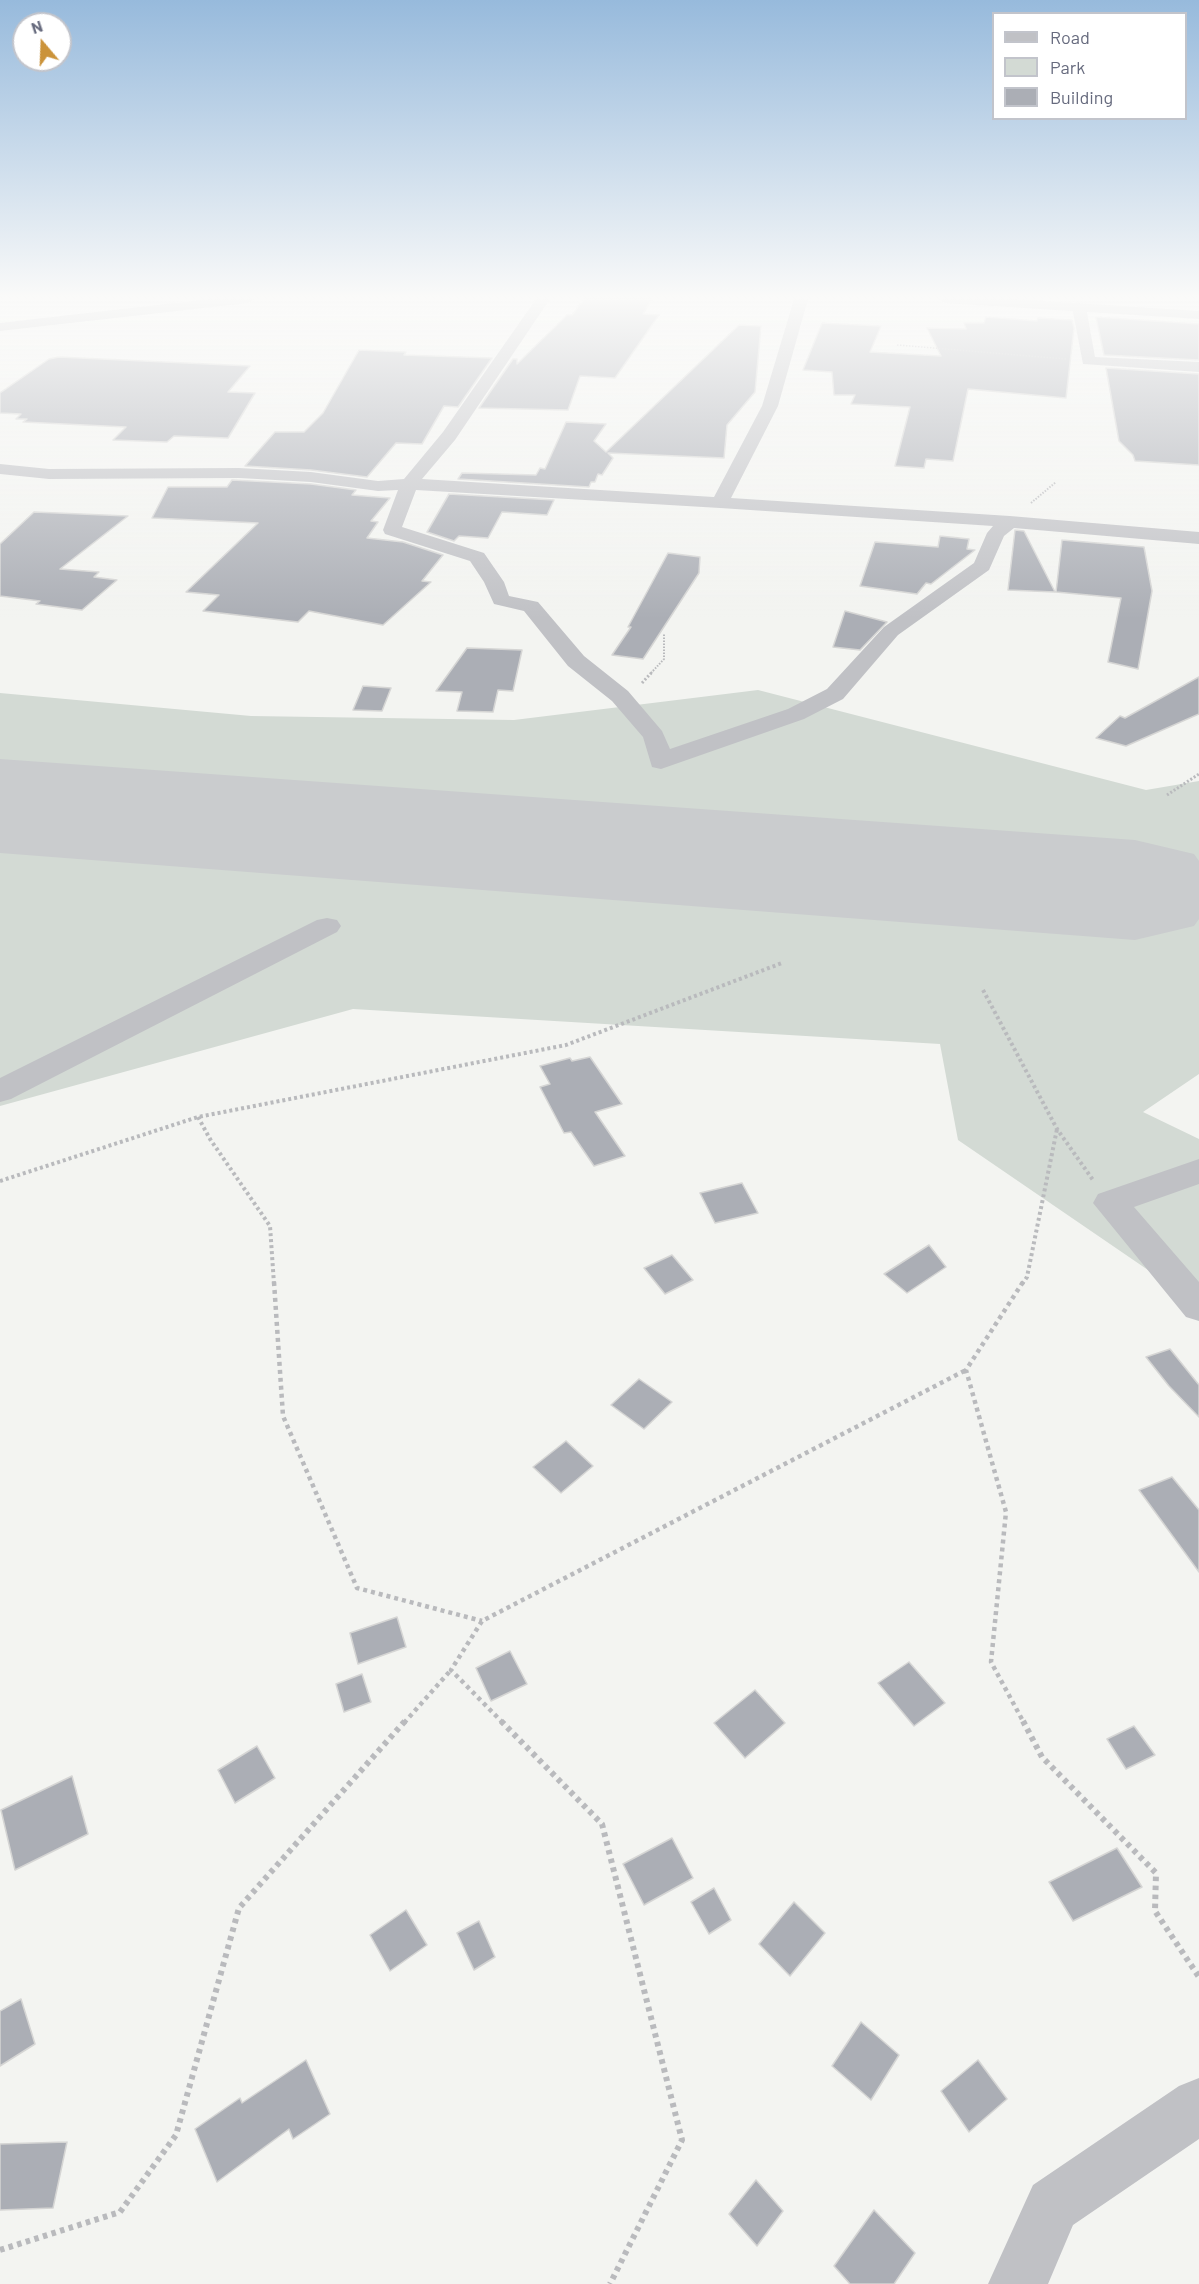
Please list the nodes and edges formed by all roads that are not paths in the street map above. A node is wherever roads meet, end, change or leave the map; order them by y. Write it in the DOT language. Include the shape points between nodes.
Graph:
graph roads {
  1 [pos="470,406"];
  2 [pos="770,406"];
  3 [pos="0,470"];
  4 [pos="409,484"];
  5 [pos="720,503"];
  6 [pos="1010,522"];
  7 [pos="1199,538"];
  8 [pos="327,926"];
  9 [pos="0,1090"];
  10 [pos="1199,1171"];
  11 [pos="1199,1307"];
  12 [pos="1199,2106"];
  13 [pos="1018,2284"];
  1 -- 4 [label="street"];
  2 -- 5 [label="street"];
  3 -- 4 [label="street" via="49,474 238,473 378,486"];
  4 -- 5 [label="street"];
  4 -- 6 [label="street" via="392,530 477,557 501,600 531,606 576,661 620,696 654,736 661,762 795,714 835,694 891,631 982,566 996,533"];
  5 -- 6 [label="street"];
  6 -- 7 [label="street"];
  8 -- 9 [label="street"];
  10 -- 11 [label="street" via="1110,1203"];
  12 -- 13 [label="street" via="1053,2205"];
}
